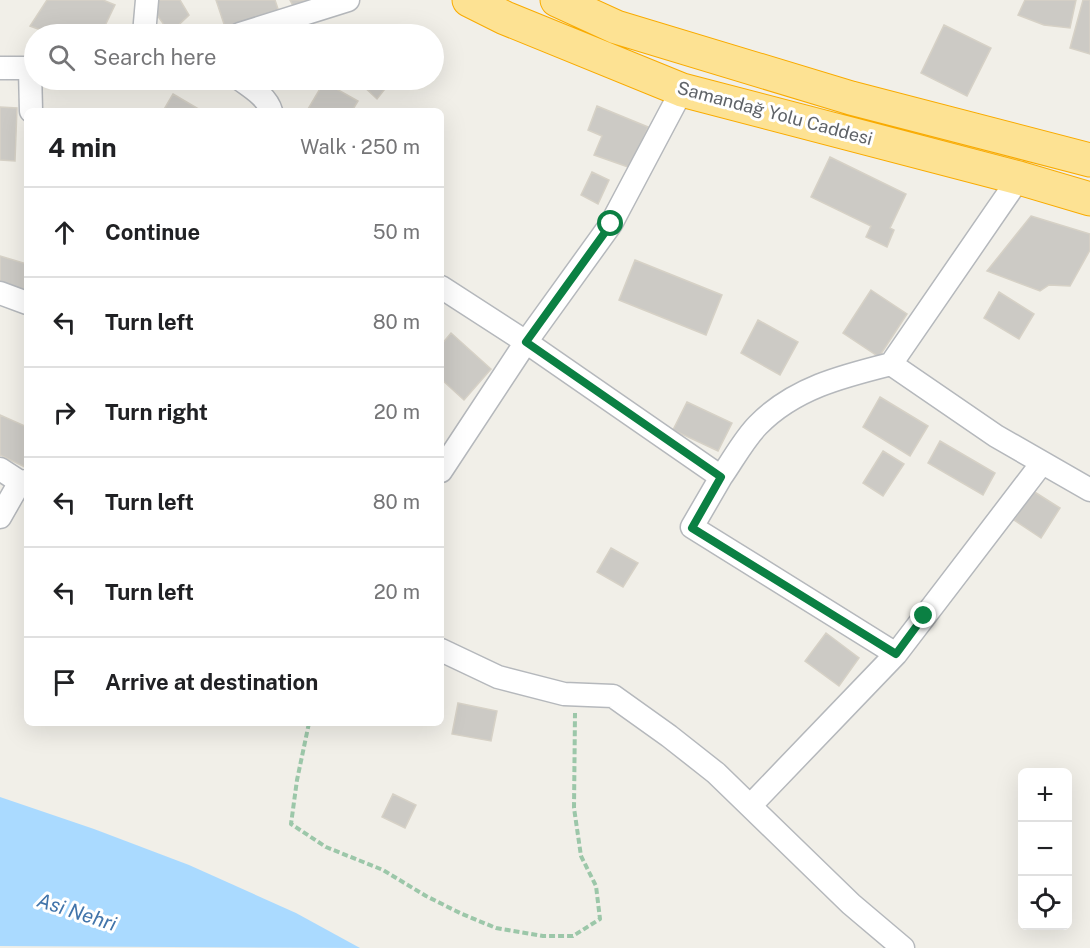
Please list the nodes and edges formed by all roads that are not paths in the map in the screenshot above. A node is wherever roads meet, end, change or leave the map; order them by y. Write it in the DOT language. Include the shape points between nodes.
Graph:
graph roads {
  1 [pos="147,0"];
  2 [pos="348,0"];
  3 [pos="470,0"];
  4 [pos="557,0"];
  5 [pos="145,24"];
  6 [pos="272,24"];
  7 [pos="0,68"];
  8 [pos="24,69"];
  9 [pos="32,90"];
  10 [pos="256,90"];
  11 [pos="682,90"];
  12 [pos="31,108"];
  13 [pos="271,108"];
  14 [pos="1090,160"];
  15 [pos="1019,178"];
  16 [pos="1090,199"];
  17 [pos="444,289"];
  18 [pos="0,293"];
  19 [pos="24,302"];
  20 [pos="526,342"];
  21 [pos="891,364"];
  22 [pos="1042,463"];
  23 [pos="444,466"];
  24 [pos="0,469"];
  25 [pos="721,477"];
  26 [pos="23,482"];
  27 [pos="1090,490"];
  28 [pos="0,517"];
  29 [pos="444,651"];
  30 [pos="896,654"];
  31 [pos="750,806"];
  32 [pos="903,948"];
  1 -- 5 [label="street"];
  2 -- 6 [label="street"];
  3 -- 11 [label="highway, Samandağ Yolu Caddesi"];
  4 -- 14 [label="highway, Samandağ Yolu Caddesi" via="616,27 851,98"];
  7 -- 8 [label="street"];
  9 -- 12 [label="street"];
  10 -- 13 [label="street"];
  11 -- 15 [label="highway, Samandağ Yolu Caddesi"];
  11 -- 20 [label="street" via="611,224"];
  15 -- 16 [label="highway, Samandağ Yolu Caddesi"];
  15 -- 21 [label="street"];
  17 -- 20 [label="street"];
  18 -- 19 [label="street"];
  20 -- 23 [label="street"];
  20 -- 25 [label="street"];
  21 -- 22 [label="street"];
  21 -- 25 [label="street" via="847,375 798,394 758,425"];
  22 -- 27 [label="street"];
  22 -- 30 [label="street"];
  24 -- 26 [label="street"];
  25 -- 30 [label="street" via="692,528"];
  26 -- 28 [label="street"];
  29 -- 31 [label="street" via="498,677 564,694 613,696 716,773"];
  30 -- 31 [label="street"];
  31 -- 32 [label="street" via="851,904"];
}
